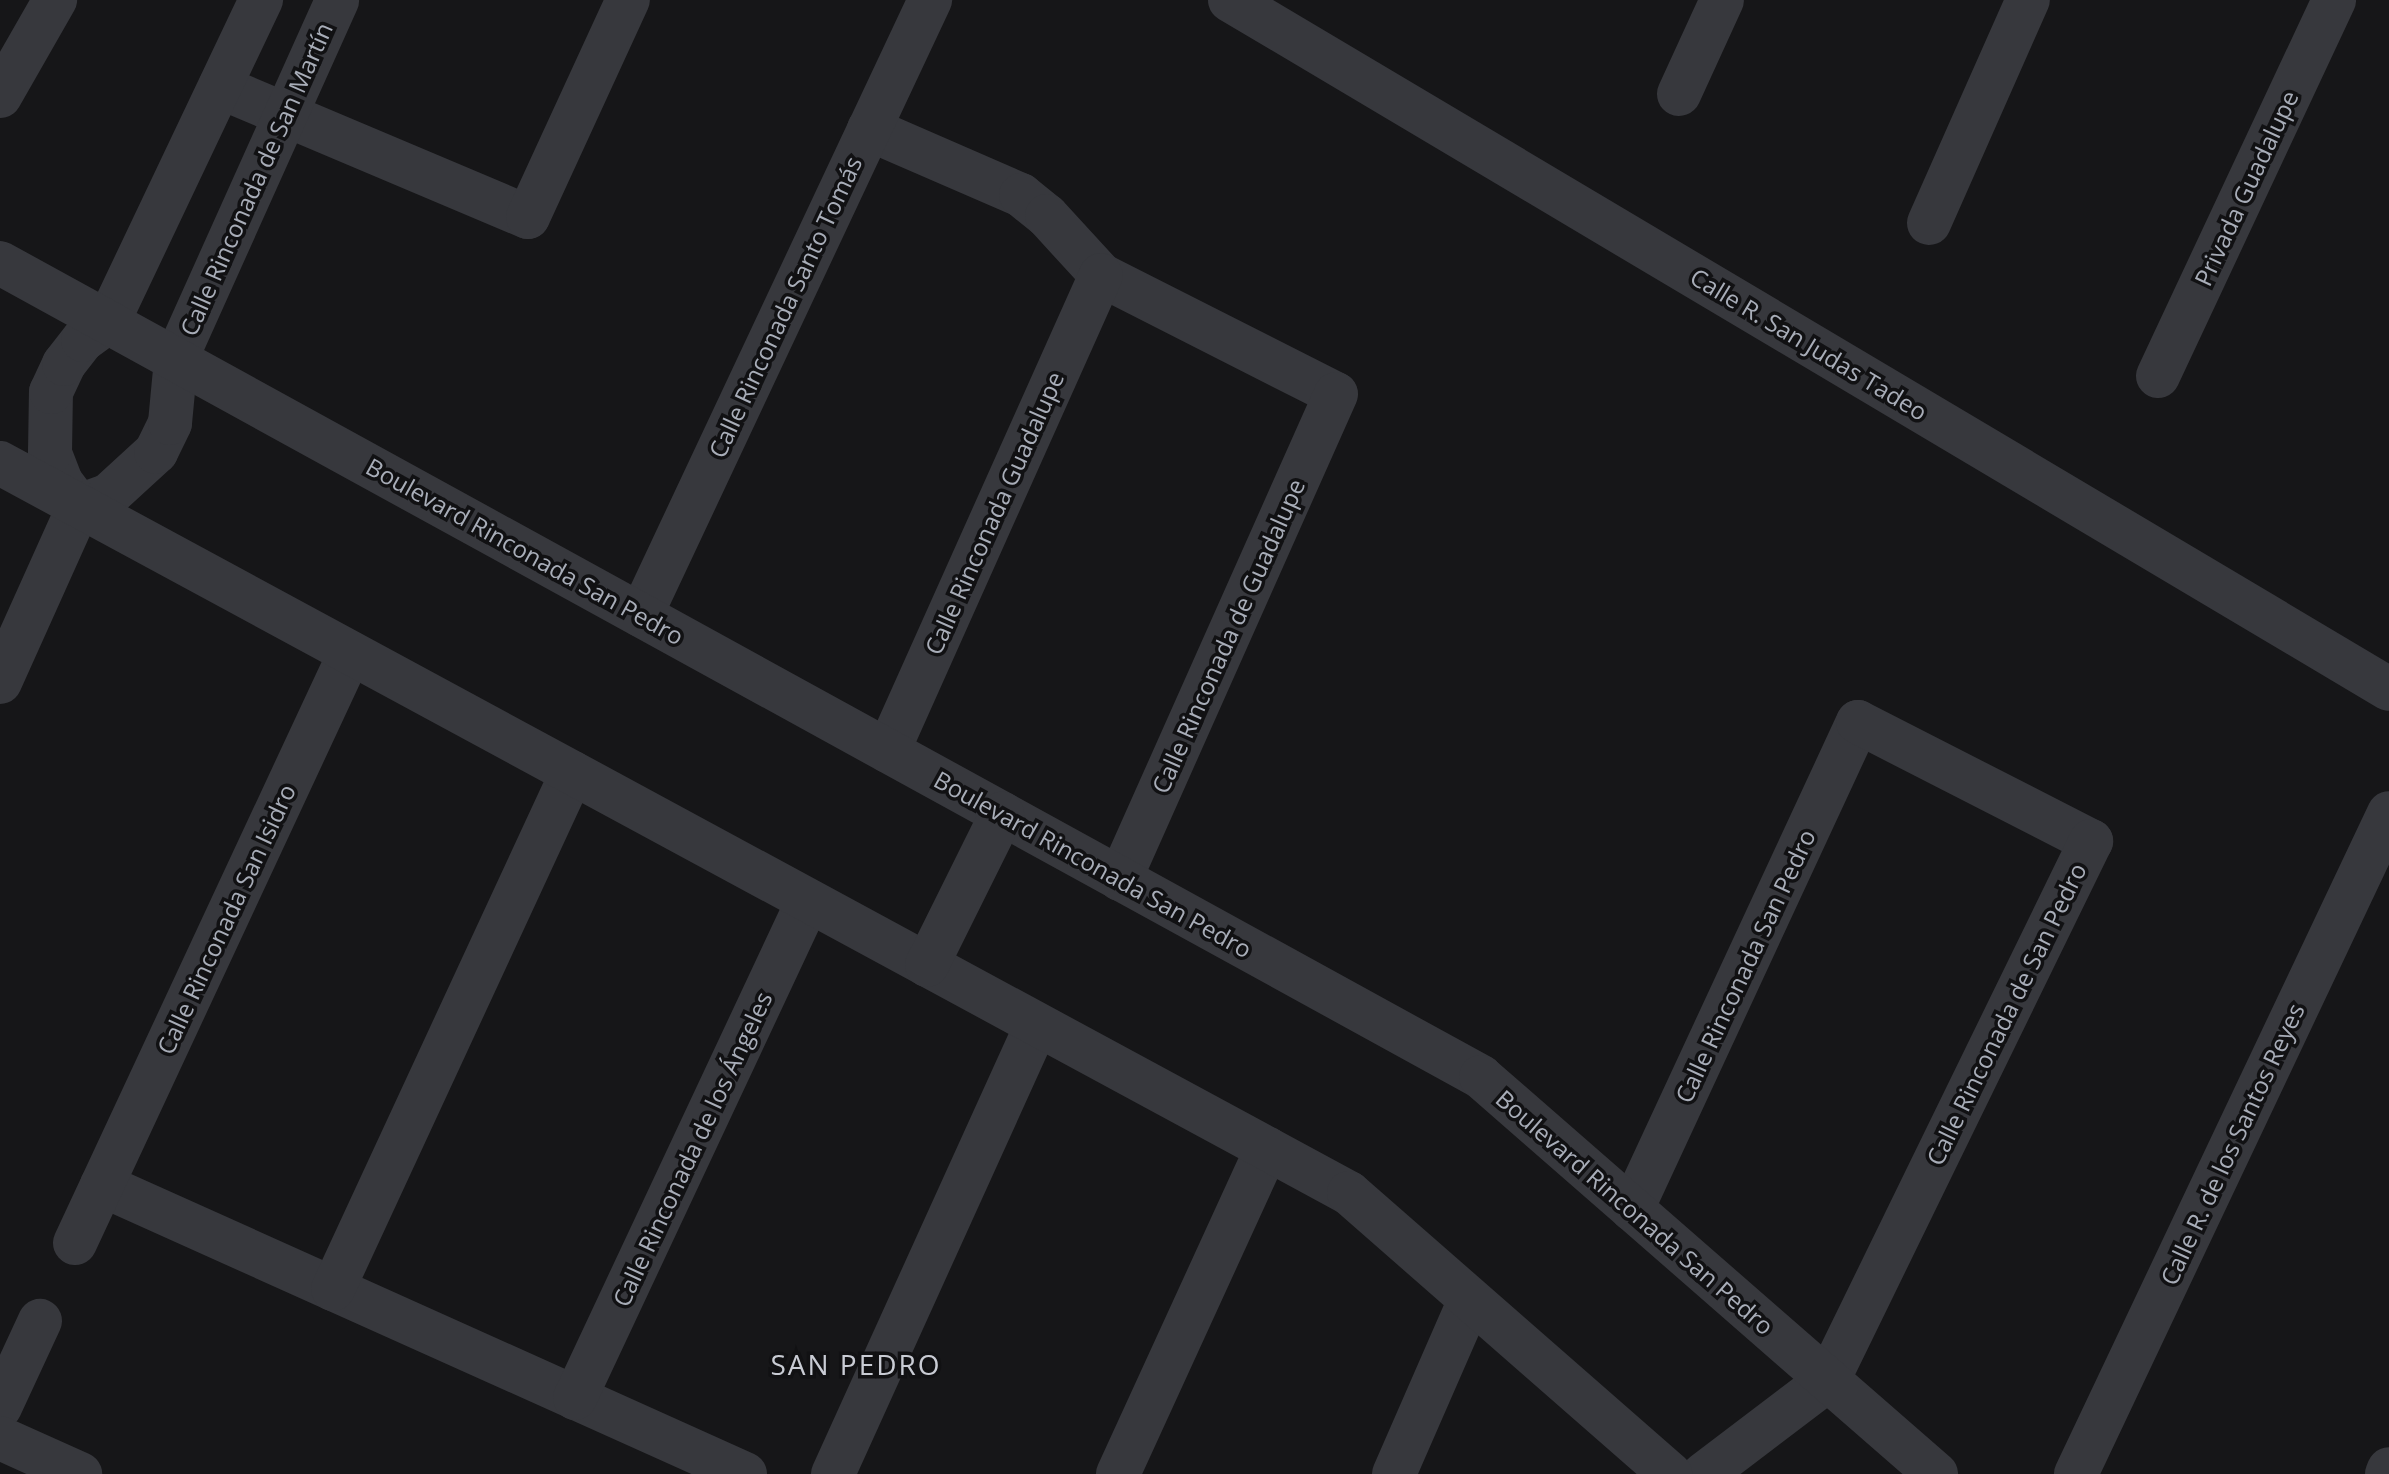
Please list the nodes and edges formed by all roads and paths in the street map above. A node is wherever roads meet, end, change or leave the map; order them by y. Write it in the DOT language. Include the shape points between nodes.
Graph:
graph roads {
  1 [pos="55,0"];
  2 [pos="261,0"];
  3 [pos="337,0"];
  4 [pos="628,0"];
  5 [pos="930,0"];
  6 [pos="1230,0"];
  7 [pos="1722,0"];
  8 [pos="2028,0"];
  9 [pos="2334,0"];
  10 [pos="220,87"];
  11 [pos="1679,94"];
  12 [pos="0,96"];
  13 [pos="285,115"];
  14 [pos="869,129"];
  15 [pos="1929,223"];
  16 [pos="0,263"];
  17 [pos="1101,275"];
  18 [pos="108,322"];
  19 [pos="176,359"];
  20 [pos="2158,376"];
  21 [pos="0,463"];
  22 [pos="79,506"];
  23 [pos="641,615"];
  24 [pos="350,653"];
  25 [pos="0,682"];
  26 [pos="2389,689"];
  27 [pos="1858,722"];
  28 [pos="888,751"];
  29 [pos="572,773"];
  30 [pos="2389,813"];
  31 [pos="1002,814"];
  32 [pos="1120,879"];
  33 [pos="808,901"];
  34 [pos="927,965"];
  35 [pos="1037,1025"];
  36 [pos="1267,1149"];
  37 [pos="102,1185"];
  38 [pos="1632,1209"];
  39 [pos="75,1243"];
  40 [pos="333,1289"];
  41 [pos="1470,1300"];
  42 [pos="40,1321"];
  43 [pos="1828,1380"];
  44 [pos="575,1398"];
  45 [pos="0,1407"];
  46 [pos="0,1438"];
  47 [pos="80,1474"];
  48 [pos="745,1474"];
  49 [pos="833,1474"];
  50 [pos="1118,1474"];
  51 [pos="1394,1474"];
  52 [pos="1670,1474"];
  53 [pos="1704,1474"];
  54 [pos="1936,1474"];
  55 [pos="2076,1474"];
  1 -- 12 [label="street"];
  2 -- 10 [label="street"];
  3 -- 13 [label="street, Calle Rinconada de San Martín"];
  4 -- 13 [label="street" via="528,217"];
  5 -- 14 [label="street, Calle Rinconada Santo Tomás"];
  6 -- 26 [label="street, Calle R. San Judas Tadeo"];
  7 -- 11 [label="street"];
  8 -- 15 [label="street"];
  9 -- 20 [label="street, Privada Guadalupe"];
  10 -- 13 [label="street"];
  10 -- 18 [label="street"];
  13 -- 19 [label="street, Calle Rinconada de San Martín"];
  14 -- 17 [label="street" via="1021,195"];
  14 -- 23 [label="street, Calle Rinconada Santo Tomás"];
  16 -- 18 [label="street, Boulevard Rinconada San Pedro"];
  17 -- 28 [label="street, Calle Rinconada Guadalupe"];
  17 -- 32 [label="street, Calle Rinconada de Guadalupe" via="1336,394"];
  18 -- 19 [label="street, Boulevard Rinconada San Pedro"];
  18 -- 22 [label="street" via="83,340 51,392 50,453 61,482"];
  19 -- 22 [label="street" via="170,423 156,452 109,495"];
  19 -- 23 [label="street, Boulevard Rinconada San Pedro"];
  21 -- 22 [label="street"];
  22 -- 24 [label="street"];
  22 -- 25 [label="street"];
  23 -- 28 [label="street, Boulevard Rinconada San Pedro"];
  24 -- 29 [label="street"];
  24 -- 37 [label="street, Calle Rinconada San Isidro"];
  27 -- 38 [label="street, Calle Rinconada San Pedro"];
  27 -- 43 [label="street, Calle Rinconada de San Pedro" via="2091,841"];
  28 -- 31 [label="street, Boulevard Rinconada San Pedro"];
  29 -- 33 [label="street"];
  29 -- 40 [label="street"];
  30 -- 55 [label="street, Calle R. de los Santos Reyes"];
  31 -- 32 [label="street, Boulevard Rinconada San Pedro"];
  31 -- 34 [label="street"];
  32 -- 38 [label="street, Boulevard Rinconada San Pedro" via="1481,1077"];
  33 -- 34 [label="street"];
  33 -- 44 [label="street, Calle Rinconada de los Ángeles"];
  34 -- 35 [label="street"];
  35 -- 36 [label="street"];
  35 -- 49 [label="street"];
  36 -- 41 [label="street" via="1349,1193"];
  36 -- 50 [label="street"];
  37 -- 39 [label="street, Calle Rinconada San Isidro"];
  37 -- 40 [label="street"];
  38 -- 43 [label="street, Boulevard Rinconada San Pedro"];
  40 -- 44 [label="street"];
  41 -- 51 [label="street"];
  41 -- 52 [label="street"];
  42 -- 45 [label="street"];
  43 -- 53 [label="street"];
  43 -- 54 [label="street, Boulevard Rinconada San Pedro"];
  44 -- 48 [label="street"];
  46 -- 47 [label="street"];
}
